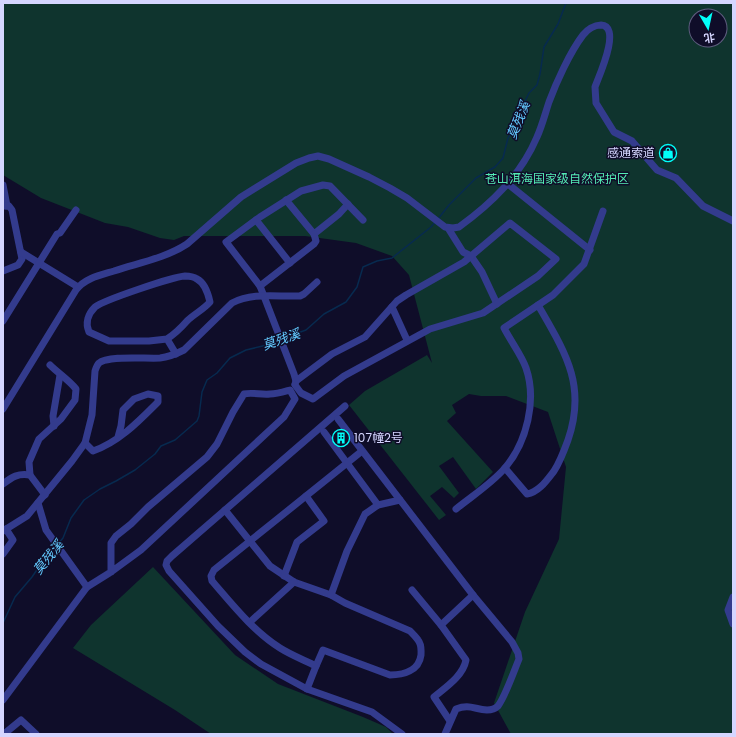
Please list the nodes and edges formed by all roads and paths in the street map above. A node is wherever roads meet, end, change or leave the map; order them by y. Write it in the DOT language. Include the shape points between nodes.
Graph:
graph roads {
  1 [pos="508,184"];
  2 [pos="3,185"];
  3 [pos="286,200"];
  4 [pos="348,204"];
  5 [pos="5,206"];
  6 [pos="76,210"];
  7 [pos="603,211"];
  8 [pos="256,220"];
  9 [pos="363,220"];
  10 [pos="733,220"];
  11 [pos="446,227"];
  12 [pos="314,234"];
  13 [pos="590,250"];
  14 [pos="21,252"];
  15 [pos="470,256"];
  16 [pos="39,263"];
  17 [pos="290,263"];
  18 [pos="3,271"];
  19 [pos="317,282"];
  20 [pos="260,286"];
  21 [pos="78,287"];
  22 [pos="263,296"];
  23 [pos="497,304"];
  24 [pos="538,306"];
  25 [pos="392,307"];
  26 [pos="3,321"];
  27 [pos="167,339"];
  28 [pos="407,340"];
  29 [pos="176,354"];
  30 [pos="50,365"];
  31 [pos="60,375"];
  32 [pos="294,385"];
  33 [pos="301,393"];
  34 [pos="295,399"];
  35 [pos="4,405"];
  36 [pos="345,406"];
  37 [pos="338,419"];
  38 [pos="54,426"];
  39 [pos="324,432"];
  40 [pos="118,437"];
  41 [pos="85,443"];
  42 [pos="362,451"];
  43 [pos="346,463"];
  44 [pos="505,468"];
  45 [pos="30,475"];
  46 [pos="3,484"];
  47 [pos="45,495"];
  48 [pos="306,496"];
  49 [pos="400,500"];
  50 [pos="38,503"];
  51 [pos="378,505"];
  52 [pos="456,509"];
  53 [pos="225,510"];
  54 [pos="5,530"];
  55 [pos="250,541"];
  56 [pos="3,554"];
  57 [pos="111,572"];
  58 [pos="284,576"];
  59 [pos="294,582"];
  60 [pos="87,586"];
  61 [pos="412,590"];
  62 [pos="331,594"];
  63 [pos="473,595"];
  64 [pos="733,597"];
  65 [pos="250,622"];
  66 [pos="733,624"];
  67 [pos="440,625"];
  68 [pos="316,666"];
  69 [pos="307,689"];
  70 [pos="3,700"];
  71 [pos="450,721"];
  72 [pos="4,734"];
  73 [pos="36,734"];
  74 [pos="402,734"];
  75 [pos="445,734"];
  1 -- 10 [label="street" via="534,144 557,83 579,41 592,28 602,25 609,28 610,38 595,86 596,103 614,132 632,141 657,170 676,178 703,206"];
  1 -- 11 [label="street" via="462,224 455,228"];
  1 -- 13 [label="street"];
  2 -- 5 [label="street"];
  3 -- 4 [label="street" via="301,190 325,185 330,186"];
  3 -- 8 [label="street"];
  3 -- 12 [label="street"];
  4 -- 9 [label="street"];
  4 -- 12 [label="street"];
  5 -- 14 [label="street" via="12,210"];
  6 -- 16 [label="street"];
  7 -- 13 [label="street"];
  8 -- 17 [label="street"];
  8 -- 20 [label="street" via="226,242"];
  11 -- 15 [label="street" via="463,252"];
  11 -- 21 [label="street" via="406,198 369,176 329,158 314,156 288,168 241,197 180,249 89,279"];
  12 -- 17 [label="street" via="316,242"];
  13 -- 24 [label="street" via="584,264 572,277"];
  14 -- 16 [label="street"];
  14 -- 18 [label="street" via="18,265"];
  15 -- 23 [label="street" via="482,272"];
  15 -- 23 [label="street" via="510,223 556,259 538,276"];
  15 -- 25 [label="street" via="464,262 406,295"];
  16 -- 21 [label="street"];
  16 -- 26 [label="street"];
  17 -- 20 [label="street"];
  19 -- 22 [label="street" via="300,296"];
  20 -- 22 [label="street"];
  21 -- 35 [label="street"];
  22 -- 29 [label="street" via="245,298 232,303 184,350"];
  22 -- 32 [label="street" via="280,338"];
  23 -- 28 [label="street" via="483,313 430,328"];
  24 -- 44 [label="street" via="504,328 526,367 531,388 530,410 523,437"];
  24 -- 44 [label="street" via="567,358 573,376 572,427 557,466 534,493 527,494"];
  25 -- 28 [label="street"];
  25 -- 32 [label="street" via="365,337 332,354"];
  27 -- 27 [label="street" via="210,302 208,290 198,279 186,276 172,279 114,299 96,307 88,316 86,326 89,332 109,342"];
  27 -- 29 [label="street"];
  28 -- 33 [label="street" via="344,376 313,398"];
  29 -- 41 [label="street" via="160,358 113,359 100,362 95,371 92,415"];
  30 -- 31 [label="street"];
  31 -- 38 [label="street" via="52,416"];
  31 -- 38 [label="street" via="76,389 75,400"];
  32 -- 33 [label="street"];
  32 -- 34 [label="street"];
  32 -- 57 [label="street" via="279,393 244,394 207,456 116,536 111,543"];
  33 -- 34 [label="street"];
  34 -- 57 [label="street" via="284,417 257,444 141,550"];
  36 -- 53 [label="street"];
  37 -- 42 [label="street"];
  38 -- 45 [label="street" via="39,439 29,462"];
  39 -- 43 [label="street"];
  40 -- 40 [label="street" via="132,428 158,402 158,396 148,394 128,404 123,410"];
  40 -- 41 [label="street" via="93,451"];
  41 -- 47 [label="street"];
  42 -- 43 [label="street"];
  42 -- 49 [label="street"];
  43 -- 48 [label="street"];
  43 -- 51 [label="street"];
  44 -- 52 [label="street"];
  45 -- 46 [label="street" via="13,476"];
  45 -- 47 [label="street"];
  47 -- 50 [label="street"];
  48 -- 55 [label="street"];
  48 -- 58 [label="street" via="324,521 297,542"];
  49 -- 51 [label="street"];
  49 -- 63 [label="street"];
  50 -- 54 [label="street" via="27,516"];
  50 -- 60 [label="street" via="46,530"];
  51 -- 62 [label="street" via="365,514 347,551"];
  53 -- 55 [label="street"];
  53 -- 69 [label="street" via="167,561 167,568 218,626 245,652 261,664"];
  54 -- 56 [label="street" via="13,540"];
  55 -- 58 [label="street" via="270,566"];
  55 -- 65 [label="street" via="214,570 211,576 212,581"];
  57 -- 60 [label="street"];
  58 -- 59 [label="street"];
  59 -- 62 [label="street"];
  59 -- 65 [label="street"];
  60 -- 70 [label="street"];
  61 -- 67 [label="street"];
  62 -- 68 [label="street" via="345,604 410,631 422,647 420,659 410,672 390,675 323,650"];
  63 -- 67 [label="street"];
  63 -- 71 [label="street" via="512,642 519,659 497,707 481,710 463,706 456,709"];
  64 -- 66 [label="street" via="728,610"];
  65 -- 68 [label="street" via="279,647"];
  67 -- 71 [label="street" via="466,660 465,668 434,696"];
  68 -- 69 [label="street"];
  69 -- 74 [label="street" via="372,712"];
  71 -- 75 [label="street"];
  72 -- 73 [label="street" via="21,720"];
}
